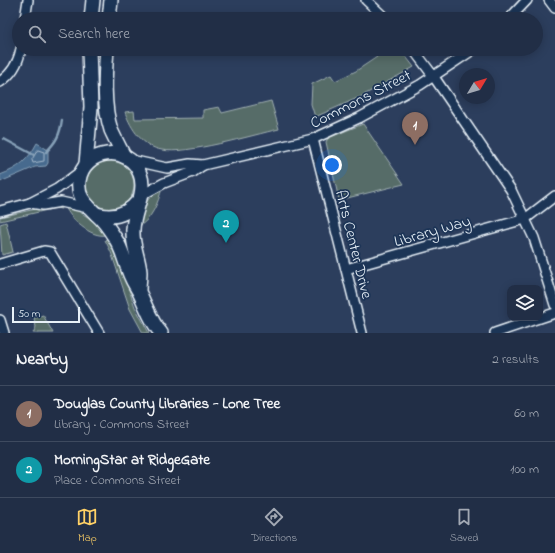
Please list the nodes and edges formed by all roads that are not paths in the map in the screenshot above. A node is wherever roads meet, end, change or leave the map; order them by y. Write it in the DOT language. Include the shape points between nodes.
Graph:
graph roads {
  1 [pos="28,0"];
  2 [pos="93,0"];
  3 [pos="111,0"];
  4 [pos="366,0"];
  5 [pos="527,0"];
  6 [pos="549,0"];
  7 [pos="555,8"];
  8 [pos="26,12"];
  9 [pos="92,12"];
  10 [pos="110,12"];
  11 [pos="379,12"];
  12 [pos="516,12"];
  13 [pos="20,56"];
  14 [pos="89,56"];
  15 [pos="107,56"];
  16 [pos="418,56"];
  17 [pos="464,56"];
  18 [pos="434,77"];
  19 [pos="0,82"];
  20 [pos="313,139"];
  21 [pos="127,158"];
  22 [pos="203,165"];
  23 [pos="84,168"];
  24 [pos="555,196"];
  25 [pos="139,199"];
  26 [pos="30,203"];
  27 [pos="0,211"];
  28 [pos="92,211"];
  29 [pos="525,219"];
  30 [pos="0,264"];
  31 [pos="346,269"];
  32 [pos="138,290"];
  33 [pos="555,305"];
  34 [pos="555,313"];
  35 [pos="543,317"];
  36 [pos="0,320"];
  37 [pos="531,321"];
  38 [pos="4,333"];
  39 [pos="99,333"];
  40 [pos="161,333"];
  41 [pos="362,333"];
  42 [pos="495,333"];
  1 -- 8 [label="street"];
  2 -- 9 [label="main road"];
  3 -- 10 [label="main road"];
  4 -- 11 [label="street"];
  5 -- 12 [label="street"];
  6 -- 7 [label="street"];
  13 -- 19 [label="street" via="9,76"];
  14 -- 23 [label="main road" via="91,107"];
  15 -- 21 [label="main road" via="108,114 111,129"];
  16 -- 18 [label="street"];
  17 -- 18 [label="street, Commons Street"];
  18 -- 20 [label="street, Commons Street" via="359,118"];
  18 -- 29 [label="street" via="500,172"];
  20 -- 22 [label="street, Commons Street"];
  20 -- 31 [label="street, Arts Center Drive"];
  21 -- 22 [label="street, Commons Street" via="167,168 190,164"];
  21 -- 23 [label="main road" via="108,153 99,155"];
  21 -- 25 [label="main road" via="140,174 142,182"];
  22 -- 25 [label="street, Commons Street" via="193,172 164,183"];
  23 -- 26 [label="street" via="64,184"];
  23 -- 28 [label="main road" via="79,181 79,191 82,200"];
  24 -- 29 [label="street"];
  25 -- 28 [label="main road" via="125,213 116,216 106,216"];
  25 -- 32 [label="main road" via="133,232 140,272"];
  26 -- 27 [label="street"];
  26 -- 28 [label="street" via="43,205 61,202"];
  28 -- 32 [label="main road" via="120,246 130,277"];
  29 -- 31 [label="street, Library Way"];
  29 -- 33 [label="street"];
  30 -- 39 [label="street" via="44,251 50,252"];
  31 -- 41 [label="street, Arts Center Drive"];
  32 -- 40 [label="main road"];
  34 -- 35 [label="street"];
  36 -- 38 [label="street"];
  37 -- 42 [label="street"];
}
